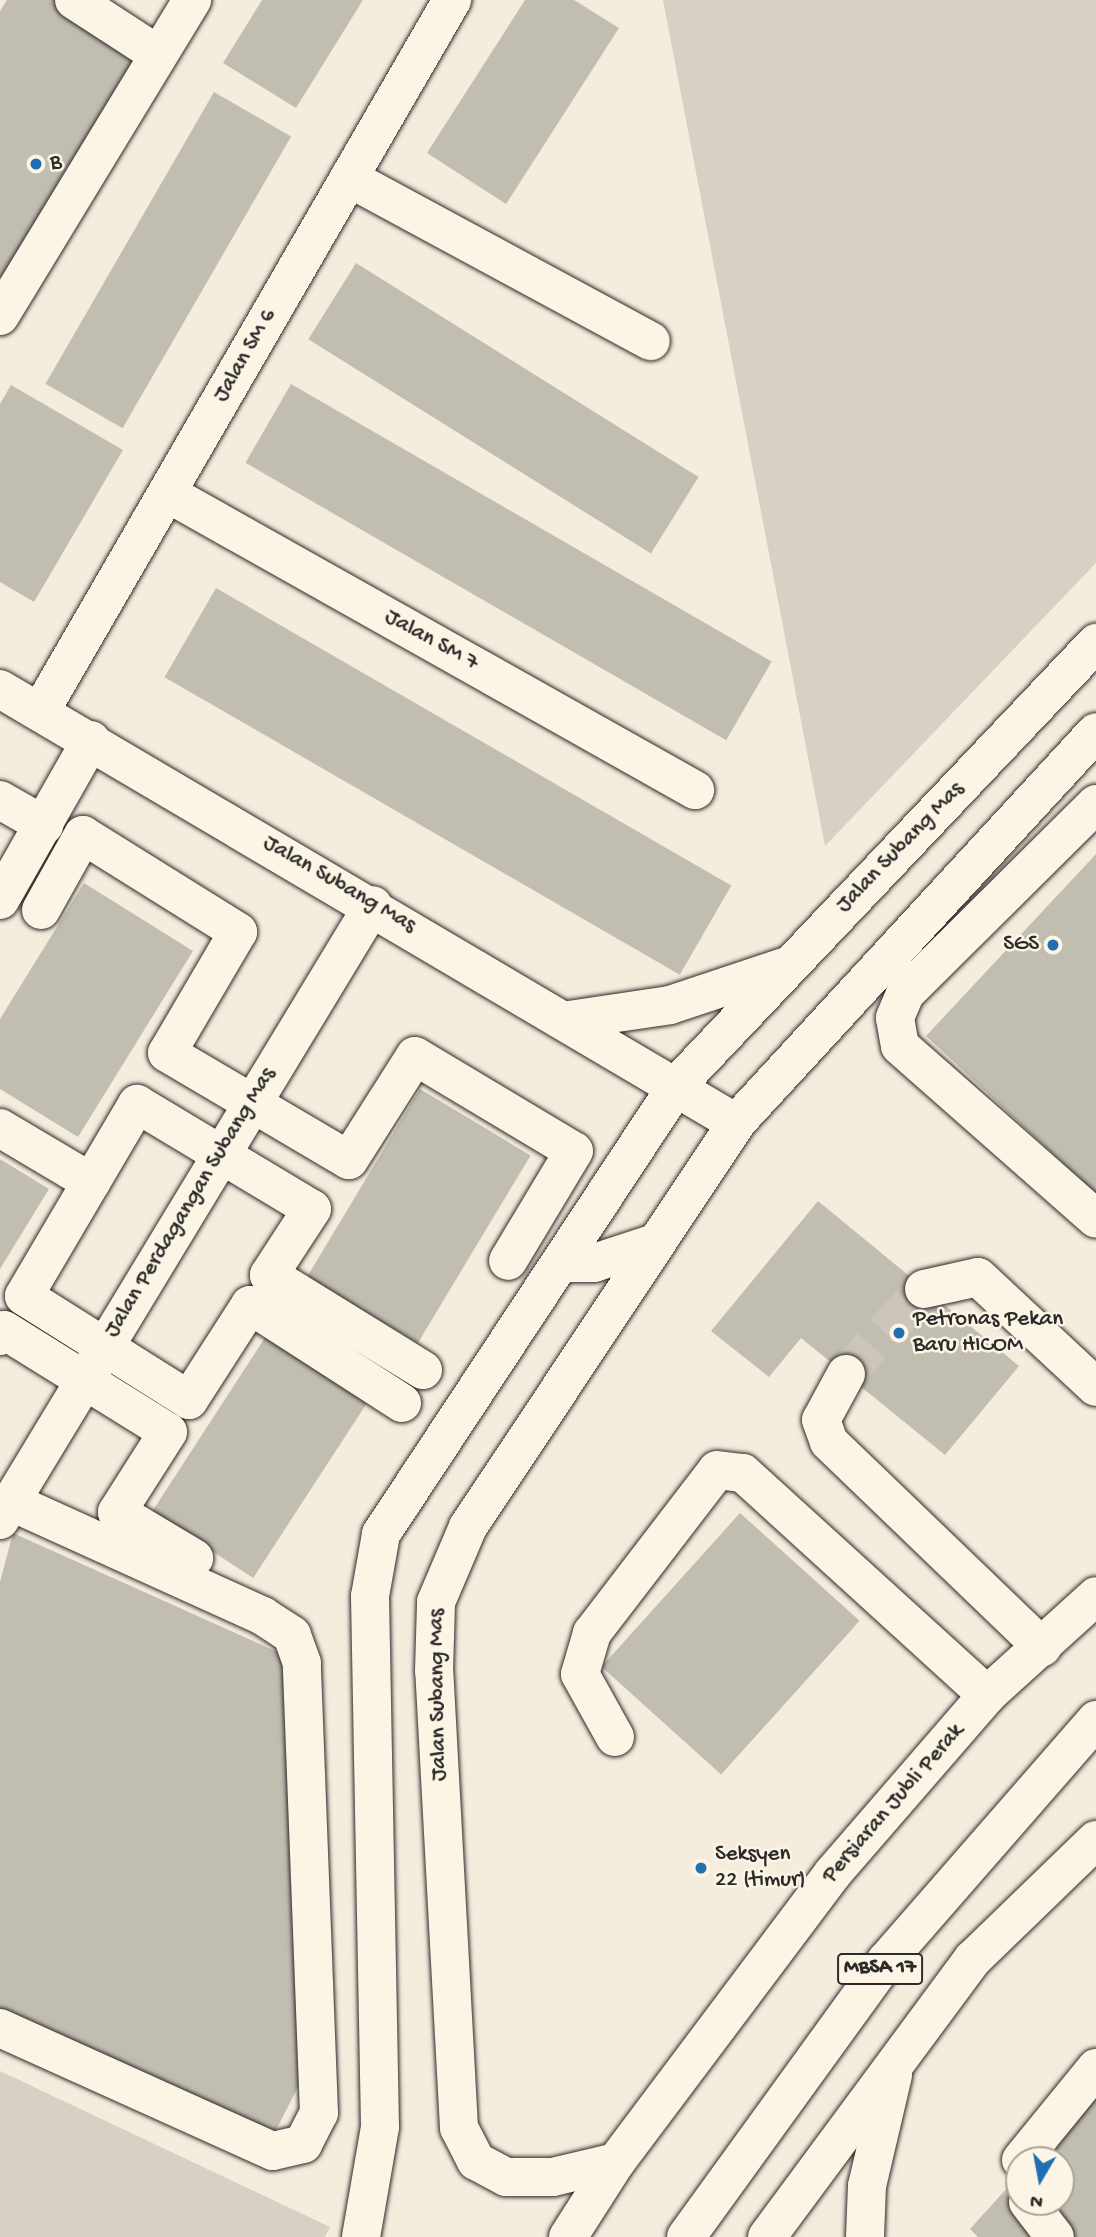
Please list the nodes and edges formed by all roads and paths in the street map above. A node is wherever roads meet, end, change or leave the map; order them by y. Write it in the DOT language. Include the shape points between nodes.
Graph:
graph roads {
  1 [pos="74,0"];
  2 [pos="192,0"];
  3 [pos="452,0"];
  4 [pos="158,54"];
  5 [pos="349,178"];
  6 [pos="0,316"];
  7 [pos="651,341"];
  8 [pos="167,493"];
  9 [pos="1096,643"];
  10 [pos="0,689"];
  11 [pos="40,712"];
  12 [pos="1096,732"];
  13 [pos="91,740"];
  14 [pos="695,790"];
  15 [pos="1096,804"];
  16 [pos="14,816"];
  17 [pos="0,900"];
  18 [pos="373,905"];
  19 [pos="41,910"];
  20 [pos="789,965"];
  21 [pos="569,1020"];
  22 [pos="678,1084"];
  23 [pos="252,1103"];
  24 [pos="736,1123"];
  25 [pos="0,1128"];
  26 [pos="220,1155"];
  27 [pos="91,1182"];
  28 [pos="1096,1219"];
  29 [pos="655,1242"];
  30 [pos="508,1261"];
  31 [pos="564,1263"];
  32 [pos="924,1289"];
  33 [pos="0,1336"];
  34 [pos="104,1346"];
  35 [pos="423,1370"];
  36 [pos="846,1374"];
  37 [pos="84,1380"];
  38 [pos="1096,1387"];
  39 [pos="402,1403"];
  40 [pos="5,1511"];
  41 [pos="194,1558"];
  42 [pos="1096,1596"];
  43 [pos="1042,1647"];
  44 [pos="987,1695"];
  45 [pos="1096,1720"];
  46 [pos="615,1737"];
  47 [pos="1096,1840"];
  48 [pos="0,2028"];
  49 [pos="898,2056"];
  50 [pos="1096,2068"];
  51 [pos="1032,2146"];
  52 [pos="616,2162"];
  53 [pos="1039,2216"];
  54 [pos="361,2237"];
  55 [pos="568,2237"];
  56 [pos="687,2237"];
  57 [pos="767,2237"];
  58 [pos="865,2237"];
  59 [pos="1055,2237"];
  1 -- 4 [label="street"];
  2 -- 4 [label="street"];
  3 -- 5 [label="street, Jalan SM 6"];
  4 -- 6 [label="street"];
  5 -- 7 [label="street"];
  5 -- 8 [label="street, Jalan SM 6"];
  8 -- 11 [label="street, Jalan SM 6"];
  8 -- 14 [label="street, Jalan SM 7"];
  9 -- 20 [label="street, Jalan Subang Mas"];
  10 -- 11 [label="street, Jalan Subang Mas"];
  11 -- 13 [label="street, Jalan Subang Mas"];
  12 -- 24 [label="street, Jalan Subang Mas"];
  13 -- 16 [label="street"];
  13 -- 18 [label="street, Jalan Subang Mas"];
  15 -- 28 [label="street" via="905,994 895,1018 900,1046"];
  16 -- 17 [label="street"];
  18 -- 21 [label="street, Jalan Subang Mas"];
  18 -- 23 [label="street, Jalan Perdagangan Subang Mas"];
  19 -- 23 [label="street" via="83,835 238,932 167,1053"];
  20 -- 21 [label="street" via="670,1005"];
  20 -- 22 [label="street, Jalan Subang Mas"];
  21 -- 22 [label="street, Jalan Subang Mas"];
  22 -- 24 [label="street, Jalan Subang Mas"];
  22 -- 31 [label="street, Jalan Subang Mas"];
  23 -- 26 [label="street, Jalan Perdagangan Subang Mas"];
  23 -- 30 [label="street" via="349,1160 415,1056 574,1152"];
  24 -- 29 [label="street, Jalan Subang Mas"];
  25 -- 27 [label="street"];
  26 -- 27 [label="street" via="137,1104"];
  26 -- 34 [label="street, Jalan Perdagangan Subang Mas"];
  26 -- 35 [label="street" via="312,1209 269,1275"];
  27 -- 34 [label="street" via="24,1296"];
  29 -- 31 [label="street" via="594,1263"];
  29 -- 52 [label="street, Jalan Subang Mas" via="468,1527 436,1602 434,1671 458,2129 476,2161 506,2177 553,2176"];
  31 -- 54 [label="street, Jalan Subang Mas" via="381,1534 370,1596 380,2127"];
  32 -- 38 [label="street" via="978,1277"];
  33 -- 37 [label="street" via="4,1330"];
  34 -- 37 [label="street, Jalan Perdagangan Subang Mas"];
  34 -- 39 [label="street" via="189,1400 250,1305"];
  36 -- 43 [label="street" via="821,1420 829,1442"];
  37 -- 40 [label="street, Jalan Perdagangan Subang Mas"];
  37 -- 41 [label="street" via="168,1432 117,1513"];
  40 -- 48 [label="street" via="263,1616 292,1635 302,1663 319,2113 303,2144 273,2151"];
  42 -- 43 [label="street, Persiaran Jubli Perak"];
  43 -- 44 [label="street, Persiaran Jubli Perak"];
  44 -- 46 [label="street" via="743,1473 717,1470 592,1633 580,1674"];
  44 -- 52 [label="street, Persiaran Jubli Perak" via="833,1873"];
  45 -- 56 [label="street, MBSA 17" via="886,1961"];
  47 -- 49 [label="street" via="973,1959"];
  49 -- 57 [label="street"];
  49 -- 58 [label="street" via="867,2186"];
  50 -- 51 [label="street"];
  52 -- 55 [label="street, Persiaran Jubli Perak"];
  53 -- 59 [label="street"];
}
